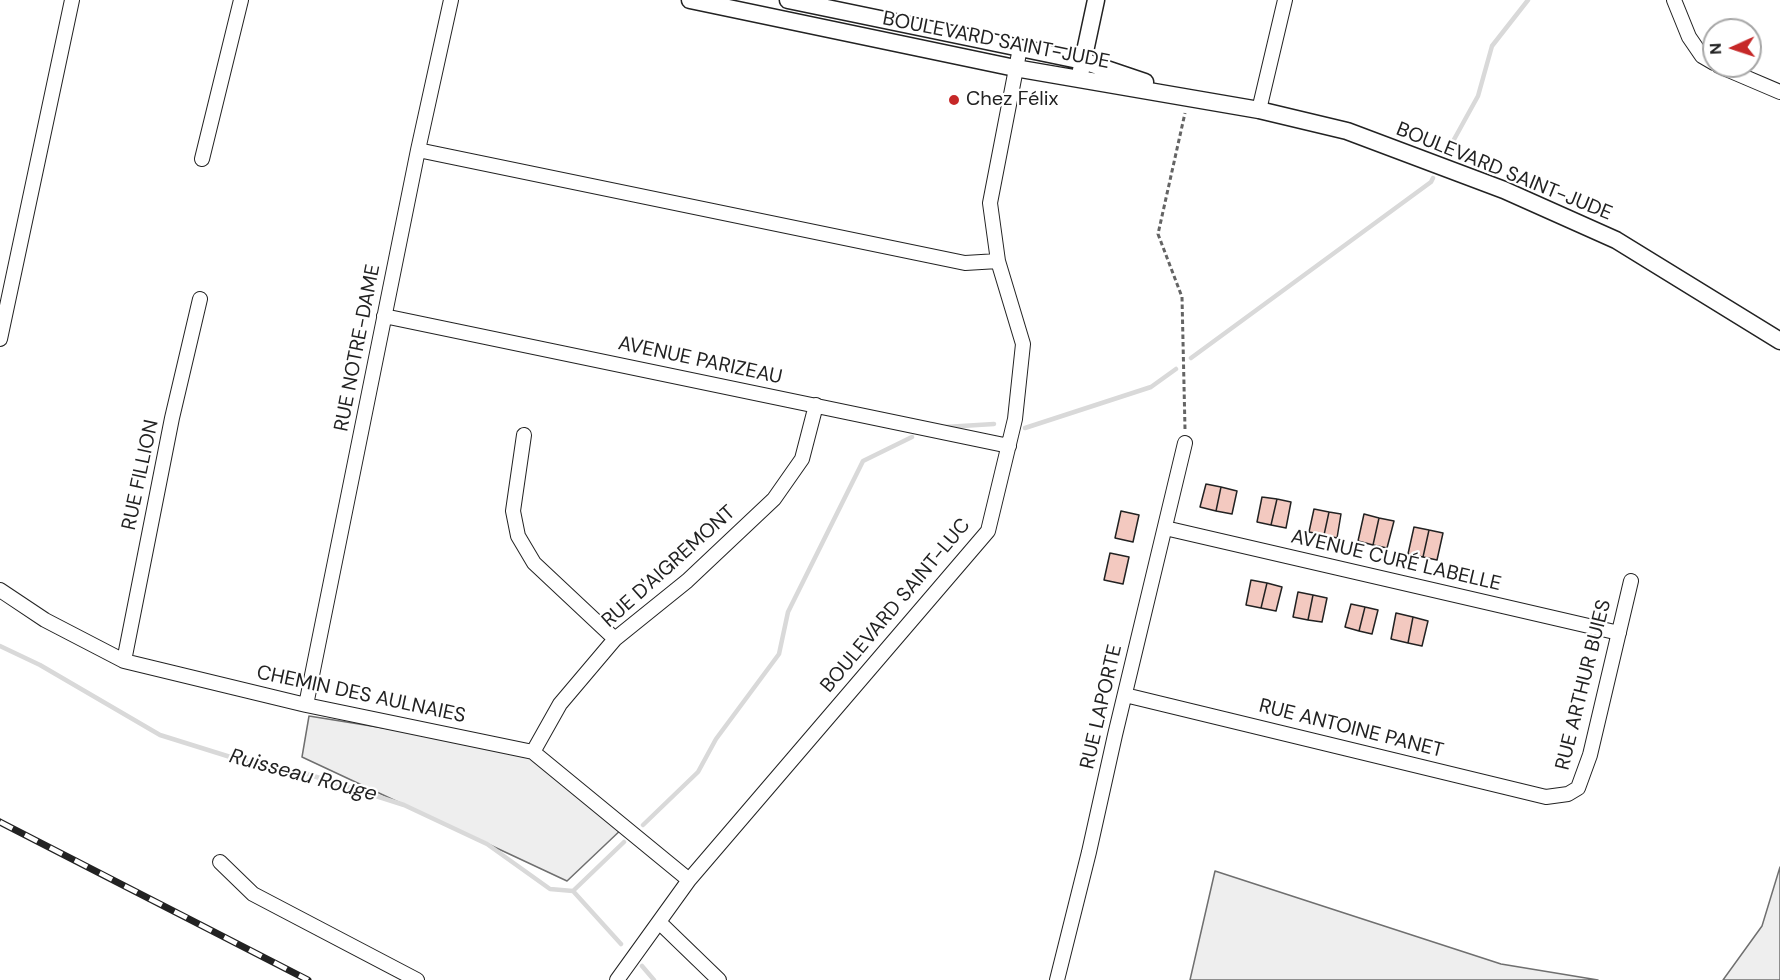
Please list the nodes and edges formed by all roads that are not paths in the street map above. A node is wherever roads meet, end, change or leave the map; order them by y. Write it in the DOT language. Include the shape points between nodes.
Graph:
graph roads {
  1 [pos="72,0"];
  2 [pos="241,0"];
  3 [pos="451,0"];
  4 [pos="690,0"];
  5 [pos="788,0"];
  6 [pos="1096,0"];
  7 [pos="1285,0"];
  8 [pos="1674,0"];
  9 [pos="1020,48"];
  10 [pos="1702,56"];
  11 [pos="1083,61"];
  12 [pos="1015,68"];
  13 [pos="1747,78"];
  14 [pos="1079,79"];
  15 [pos="1780,92"];
  16 [pos="1189,97"];
  17 [pos="1259,110"];
  18 [pos="418,150"];
  19 [pos="202,159"];
  20 [pos="998,261"];
  21 [pos="200,298"];
  22 [pos="384,316"];
  23 [pos="0,339"];
  24 [pos="1780,341"];
  25 [pos="816,405"];
  26 [pos="524,435"];
  27 [pos="1185,443"];
  28 [pos="1009,446"];
  29 [pos="1165,528"];
  30 [pos="1631,581"];
  31 [pos="0,590"];
  32 [pos="1619,633"];
  33 [pos="615,639"];
  34 [pos="124,661"];
  35 [pos="1125,695"];
  36 [pos="306,705"];
  37 [pos="533,752"];
  38 [pos="1568,794"];
  39 [pos="220,862"];
  40 [pos="689,880"];
  41 [pos="659,922"];
  42 [pos="417,980"];
  43 [pos="617,980"];
  44 [pos="719,980"];
  45 [pos="1057,980"];
  1 -- 23 [label="street"];
  2 -- 19 [label="street"];
  3 -- 18 [label="street, RUE NOTRE-DAME"];
  4 -- 12 [label="street, BOULEVARD SAINT-JUDE"];
  5 -- 9 [label="street, BOULEVARD SAINT-JUDE"];
  6 -- 11 [label="street"];
  7 -- 17 [label="street"];
  8 -- 10 [label="street"];
  9 -- 11 [label="street, BOULEVARD SAINT-JUDE"];
  9 -- 12 [label="street, BOULEVARD SAINT-LUC"];
  11 -- 14 [label="street"];
  11 -- 16 [label="street, BOULEVARD SAINT-JUDE"];
  12 -- 14 [label="street, BOULEVARD SAINT-JUDE"];
  12 -- 20 [label="street, BOULEVARD SAINT-LUC" via="990,203"];
  13 -- 15 [label="street"];
  14 -- 16 [label="street, BOULEVARD SAINT-JUDE"];
  16 -- 17 [label="street, BOULEVARD SAINT-JUDE"];
  17 -- 24 [label="street, BOULEVARD SAINT-JUDE" via="1347,131 1514,194 1616,240"];
  18 -- 20 [label="street" via="965,263"];
  18 -- 22 [label="street, RUE NOTRE-DAME"];
  20 -- 28 [label="street, BOULEVARD SAINT-LUC" via="1023,344 1016,418"];
  21 -- 34 [label="street, RUE FILLION"];
  22 -- 25 [label="street, AVENUE PARIZEAU"];
  22 -- 36 [label="street, RUE NOTRE-DAME"];
  25 -- 28 [label="street, AVENUE PARIZEAU"];
  25 -- 33 [label="street, RUE D'AIGREMONT" via="802,459 774,499 687,581"];
  26 -- 33 [label="street" via="513,512 518,536 534,563"];
  27 -- 29 [label="street, RUE LAPORTE"];
  28 -- 40 [label="street, BOULEVARD SAINT-LUC" via="988,531"];
  29 -- 32 [label="street, AVENUE CURÉ LABELLE"];
  29 -- 35 [label="street, RUE LAPORTE"];
  30 -- 32 [label="street, RUE ARTHUR BUIES"];
  31 -- 34 [label="street, CHEMIN DES AULNAIES" via="45,620"];
  32 -- 38 [label="street, RUE ARTHUR BUIES" via="1590,755 1578,788"];
  33 -- 37 [label="street, RUE D'AIGREMONT" via="560,704"];
  34 -- 36 [label="street, CHEMIN DES AULNAIES"];
  35 -- 38 [label="street, RUE ANTOINE PANET" via="1545,796"];
  35 -- 45 [label="street, RUE LAPORTE"];
  36 -- 37 [label="street, CHEMIN DES AULNAIES"];
  37 -- 40 [label="street, CHEMIN DES AULNAIES"];
  39 -- 42 [label="street" via="253,894"];
  40 -- 41 [label="street, BOULEVARD SAINT-LUC"];
  41 -- 43 [label="street, BOULEVARD SAINT-LUC"];
  41 -- 44 [label="street"];
}
